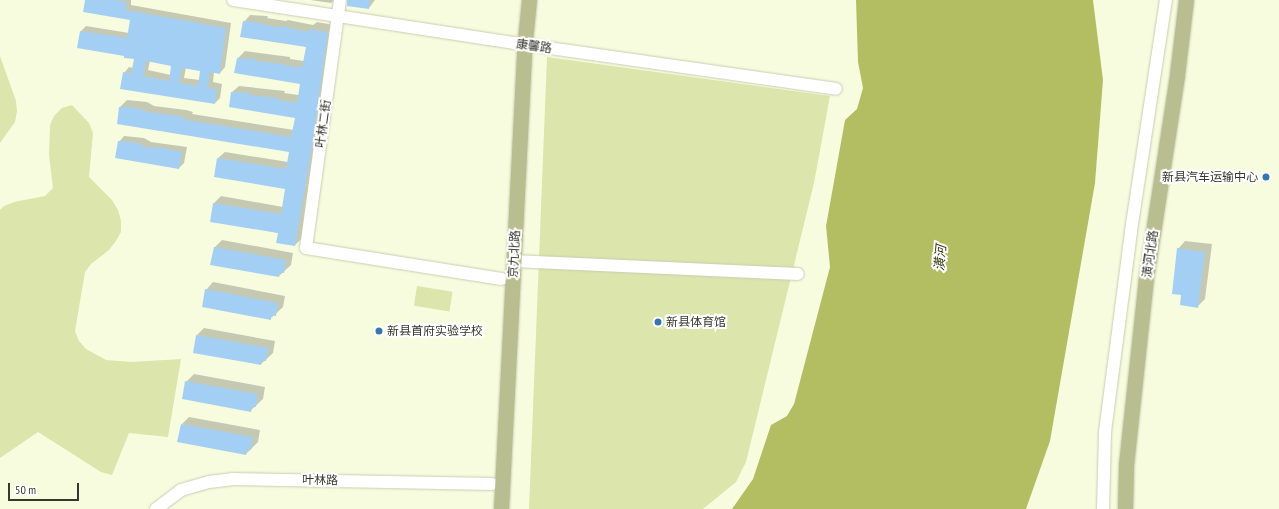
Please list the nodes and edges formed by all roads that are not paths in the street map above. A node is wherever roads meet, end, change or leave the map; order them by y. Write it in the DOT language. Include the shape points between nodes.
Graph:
graph roads {
  1 [pos="233,0"];
  2 [pos="340,0"];
  3 [pos="519,0"];
  4 [pos="529,0"];
  5 [pos="1166,0"];
  6 [pos="1176,0"];
  7 [pos="1186,0"];
  8 [pos="276,3"];
  9 [pos="338,16"];
  10 [pos="519,44"];
  11 [pos="836,89"];
  12 [pos="513,261"];
  13 [pos="798,274"];
  14 [pos="502,279"];
  15 [pos="492,484"];
  16 [pos="156,509"];
  17 [pos="491,509"];
  18 [pos="501,509"];
  19 [pos="1104,509"];
  20 [pos="1115,509"];
  21 [pos="1125,509"];
  1 -- 8 [label="street, 康馨路"];
  2 -- 9 [label="street, 叶林二街"];
  3 -- 10 [label="main road, 京九北路"];
  4 -- 10 [label="main road, 京九北路"];
  5 -- 19 [label="street" via="1131,231 1105,432"];
  6 -- 20 [label="main road, 潢河北路" via="1137,277 1116,464"];
  7 -- 21 [label="main road, 潢河北路" via="1146,278 1126,465"];
  8 -- 9 [label="street, 康馨路"];
  9 -- 10 [label="street, 康馨路"];
  9 -- 14 [label="street, 叶林二街" via="306,248"];
  10 -- 11 [label="street, 康馨路"];
  10 -- 12 [label="main road, 京九北路"];
  10 -- 14 [label="main road, 京九北路"];
  12 -- 13 [label="street"];
  12 -- 18 [label="main road, 京九北路"];
  14 -- 15 [label="main road, 京九北路"];
  15 -- 16 [label="street, 叶林路" via="232,479 181,490"];
  15 -- 17 [label="main road, 京九北路"];
}
